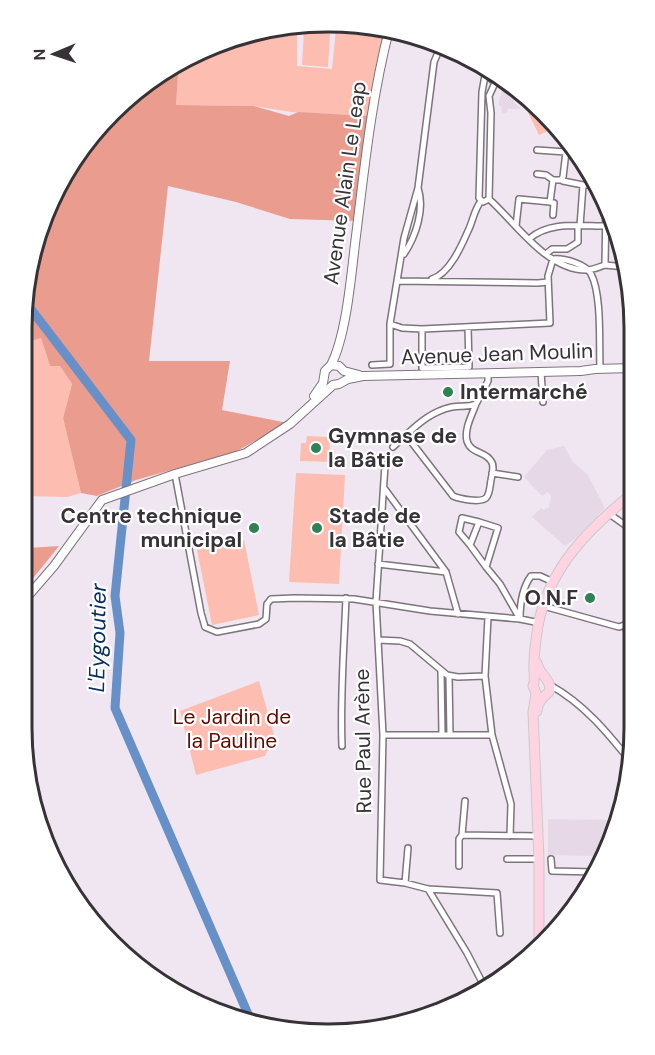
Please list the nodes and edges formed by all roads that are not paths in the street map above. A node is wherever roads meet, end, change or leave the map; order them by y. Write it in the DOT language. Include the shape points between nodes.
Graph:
graph roads {
  1 [pos="387,38"];
  2 [pos="438,53"];
  3 [pos="488,78"];
  4 [pos="490,79"];
  5 [pos="483,87"];
  6 [pos="491,89"];
  7 [pos="537,150"];
  8 [pos="566,152"];
  9 [pos="566,152"];
  10 [pos="537,174"];
  11 [pos="552,180"];
  12 [pos="562,181"];
  13 [pos="583,185"];
  14 [pos="587,185"];
  15 [pos="480,194"];
  16 [pos="489,196"];
  17 [pos="481,201"];
  18 [pos="550,202"];
  19 [pos="502,211"];
  20 [pos="518,213"];
  21 [pos="553,215"];
  22 [pos="516,226"];
  23 [pos="579,226"];
  24 [pos="605,226"];
  25 [pos="529,239"];
  26 [pos="546,254"];
  27 [pos="553,259"];
  28 [pos="605,265"];
  29 [pos="617,266"];
  30 [pos="588,271"];
  31 [pos="397,280"];
  32 [pos="428,281"];
  33 [pos="548,282"];
  34 [pos="390,324"];
  35 [pos="468,327"];
  36 [pos="422,329"];
  37 [pos="372,365"];
  38 [pos="600,368"];
  39 [pos="624,368"];
  40 [pos="340,371"];
  41 [pos="541,372"];
  42 [pos="488,373"];
  43 [pos="325,378"];
  44 [pos="333,385"];
  45 [pos="543,402"];
  46 [pos="476,404"];
  47 [pos="293,422"];
  48 [pos="406,435"];
  49 [pos="393,447"];
  50 [pos="385,465"];
  51 [pos="492,473"];
  52 [pos="175,474"];
  53 [pos="518,477"];
  54 [pos="384,488"];
  55 [pos="624,500"];
  56 [pos="608,513"];
  57 [pos="479,522"];
  58 [pos="624,524"];
  59 [pos="470,545"];
  60 [pos="567,560"];
  61 [pos="378,564"];
  62 [pos="486,567"];
  63 [pos="446,573"];
  64 [pos="555,583"];
  65 [pos="32,591"];
  66 [pos="346,598"];
  67 [pos="376,602"];
  68 [pos="548,608"];
  69 [pos="458,614"];
  70 [pos="488,617"];
  71 [pos="520,619"];
  72 [pos="539,622"];
  73 [pos="624,625"];
  74 [pos="378,640"];
  75 [pos="538,650"];
  76 [pos="441,671"];
  77 [pos="449,676"];
  78 [pos="485,676"];
  79 [pos="543,688"];
  80 [pos="383,735"];
  81 [pos="442,735"];
  82 [pos="450,735"];
  83 [pos="492,735"];
  84 [pos="342,746"];
  85 [pos="623,751"];
  86 [pos="465,801"];
  87 [pos="462,835"];
  88 [pos="510,836"];
  89 [pos="538,836"];
  90 [pos="408,848"];
  91 [pos="507,859"];
  92 [pos="539,859"];
  93 [pos="551,859"];
  94 [pos="459,866"];
  95 [pos="586,872"];
  96 [pos="405,883"];
  97 [pos="428,889"];
  98 [pos="500,933"];
  99 [pos="539,935"];
  100 [pos="481,981"];
  1 -- 40 [label="street, Avenue Alain Le Leap" via="378,72 340,342"];
  2 -- 31 [label="street" via="418,188"];
  3 -- 5 [label="street"];
  4 -- 6 [label="street"];
  5 -- 6 [label="street"];
  5 -- 15 [label="street"];
  6 -- 16 [label="street"];
  7 -- 9 [label="street"];
  8 -- 12 [label="street"];
  10 -- 11 [label="street"];
  11 -- 12 [label="street"];
  11 -- 18 [label="street"];
  12 -- 13 [label="street"];
  13 -- 14 [label="street"];
  13 -- 23 [label="street"];
  15 -- 16 [label="street" via="485,192"];
  15 -- 17 [label="street"];
  16 -- 17 [label="street" via="487,202"];
  16 -- 19 [label="street"];
  17 -- 32 [label="street" via="451,262 442,274"];
  18 -- 20 [label="street" via="519,199"];
  18 -- 21 [label="street" via="554,203"];
  19 -- 20 [label="street"];
  19 -- 22 [label="street"];
  20 -- 22 [label="street"];
  22 -- 25 [label="street"];
  23 -- 24 [label="street"];
  23 -- 25 [label="street" via="544,230"];
  23 -- 26 [label="street" via="578,242"];
  24 -- 28 [label="street"];
  25 -- 26 [label="street"];
  26 -- 27 [label="street"];
  27 -- 30 [label="street"];
  27 -- 33 [label="street"];
  28 -- 29 [label="street"];
  28 -- 30 [label="street"];
  30 -- 38 [label="street" via="596,294"];
  31 -- 32 [label="street"];
  31 -- 34 [label="street"];
  32 -- 33 [label="street"];
  33 -- 35 [label="street" via="550,323"];
  34 -- 36 [label="street"];
  34 -- 37 [label="street" via="390,364"];
  35 -- 36 [label="street"];
  35 -- 36 [label="street" via="469,367 422,368"];
  38 -- 39 [label="street, Avenue Jean Moulin"];
  38 -- 41 [label="street, Avenue Jean Moulin"];
  40 -- 42 [label="street, Avenue Jean Moulin" via="363,376"];
  40 -- 43 [label="street" via="325,371"];
  40 -- 44 [label="street" via="339,384"];
  41 -- 42 [label="street, Avenue Jean Moulin"];
  41 -- 45 [label="street"];
  42 -- 46 [label="street"];
  43 -- 44 [label="street"];
  43 -- 47 [label="street"];
  44 -- 47 [label="street"];
  46 -- 48 [label="street" via="444,409 425,418"];
  46 -- 51 [label="street" via="466,435 468,444 490,459"];
  47 -- 52 [label="street" via="240,455"];
  48 -- 49 [label="street"];
  48 -- 51 [label="street" via="453,496 482,500 487,497"];
  50 -- 54 [label="street, Rue Paul Arène"];
  51 -- 53 [label="street"];
  52 -- 65 [label="street" via="107,497 98,504"];
  52 -- 66 [label="street" via="205,627 217,632 259,624 266,619 270,599"];
  54 -- 61 [label="street, Rue Paul Arène"];
  54 -- 63 [label="street"];
  55 -- 56 [label="main road"];
  56 -- 58 [label="street"];
  56 -- 60 [label="main road" via="588,531"];
  57 -- 59 [label="street"];
  57 -- 59 [label="street" via="462,518 459,532"];
  57 -- 62 [label="street" via="498,528"];
  59 -- 62 [label="street"];
  60 -- 64 [label="main road"];
  60 -- 68 [label="main road"];
  61 -- 63 [label="street"];
  61 -- 67 [label="street, Rue Paul Arène"];
  62 -- 71 [label="street"];
  63 -- 69 [label="street"];
  64 -- 71 [label="street" via="531,576 523,595"];
  64 -- 72 [label="main road"];
  66 -- 67 [label="street"];
  66 -- 84 [label="street"];
  67 -- 69 [label="street"];
  67 -- 74 [label="street, Rue Paul Arène"];
  68 -- 73 [label="street" via="619,627"];
  68 -- 75 [label="main road"];
  69 -- 70 [label="street"];
  70 -- 71 [label="street"];
  70 -- 78 [label="street"];
  71 -- 72 [label="street"];
  72 -- 75 [label="street"];
  72 -- 79 [label="main road" via="534,661"];
  74 -- 76 [label="street" via="410,644"];
  74 -- 80 [label="street, Rue Paul Arène"];
  75 -- 79 [label="main road" via="537,667"];
  76 -- 77 [label="street"];
  76 -- 81 [label="street"];
  77 -- 78 [label="street"];
  77 -- 82 [label="street"];
  78 -- 83 [label="street"];
  79 -- 85 [label="street" via="566,693 590,712"];
  79 -- 89 [label="main road" via="532,712"];
  80 -- 81 [label="street"];
  80 -- 96 [label="street, Rue Paul Arène" via="380,880"];
  81 -- 82 [label="street"];
  82 -- 83 [label="street"];
  83 -- 88 [label="street" via="511,804"];
  86 -- 87 [label="street"];
  87 -- 88 [label="street"];
  87 -- 94 [label="street"];
  88 -- 89 [label="street"];
  89 -- 92 [label="main road"];
  90 -- 96 [label="street"];
  91 -- 92 [label="street"];
  92 -- 99 [label="main road"];
  93 -- 95 [label="street" via="552,871"];
  96 -- 97 [label="street"];
  97 -- 98 [label="street" via="497,892"];
  97 -- 100 [label="street"];
}
